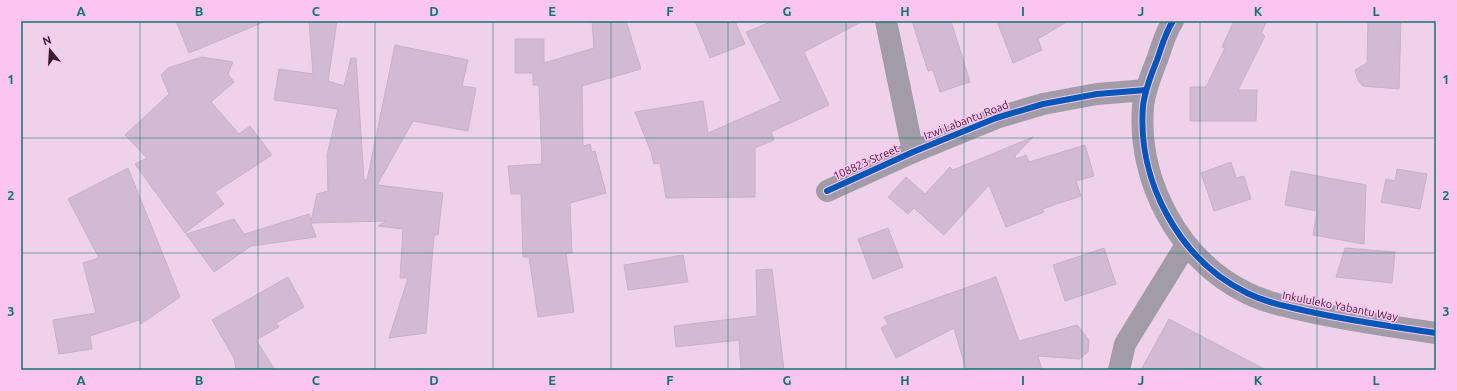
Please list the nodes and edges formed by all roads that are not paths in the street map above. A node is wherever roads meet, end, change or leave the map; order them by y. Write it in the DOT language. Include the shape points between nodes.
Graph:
graph roads {
  1 [pos="886,21"];
  2 [pos="1173,21"];
  3 [pos="1146,90"];
  4 [pos="913,152"];
  5 [pos="827,191"];
  6 [pos="1186,245"];
  7 [pos="1436,333"];
  8 [pos="1119,370"];
  1 -- 4 [label="street, Izwi Labantu Road"];
  2 -- 3 [label="street, Inkululeko Yabantu Way" via="1167,30"];
  3 -- 4 [label="street, Izwi Labantu Road" via="1096,94 1043,104 996,118"];
  3 -- 6 [label="street, Inkululeko Yabantu Way" via="1142,133 1146,158 1153,185 1174,228"];
  4 -- 5 [label="street, 108823 Street"];
  6 -- 7 [label="street, Inkululeko Yabantu Way" via="1206,266 1227,282 1248,294 1278,305"];
  6 -- 8 [label="street" via="1124,344"];
}
